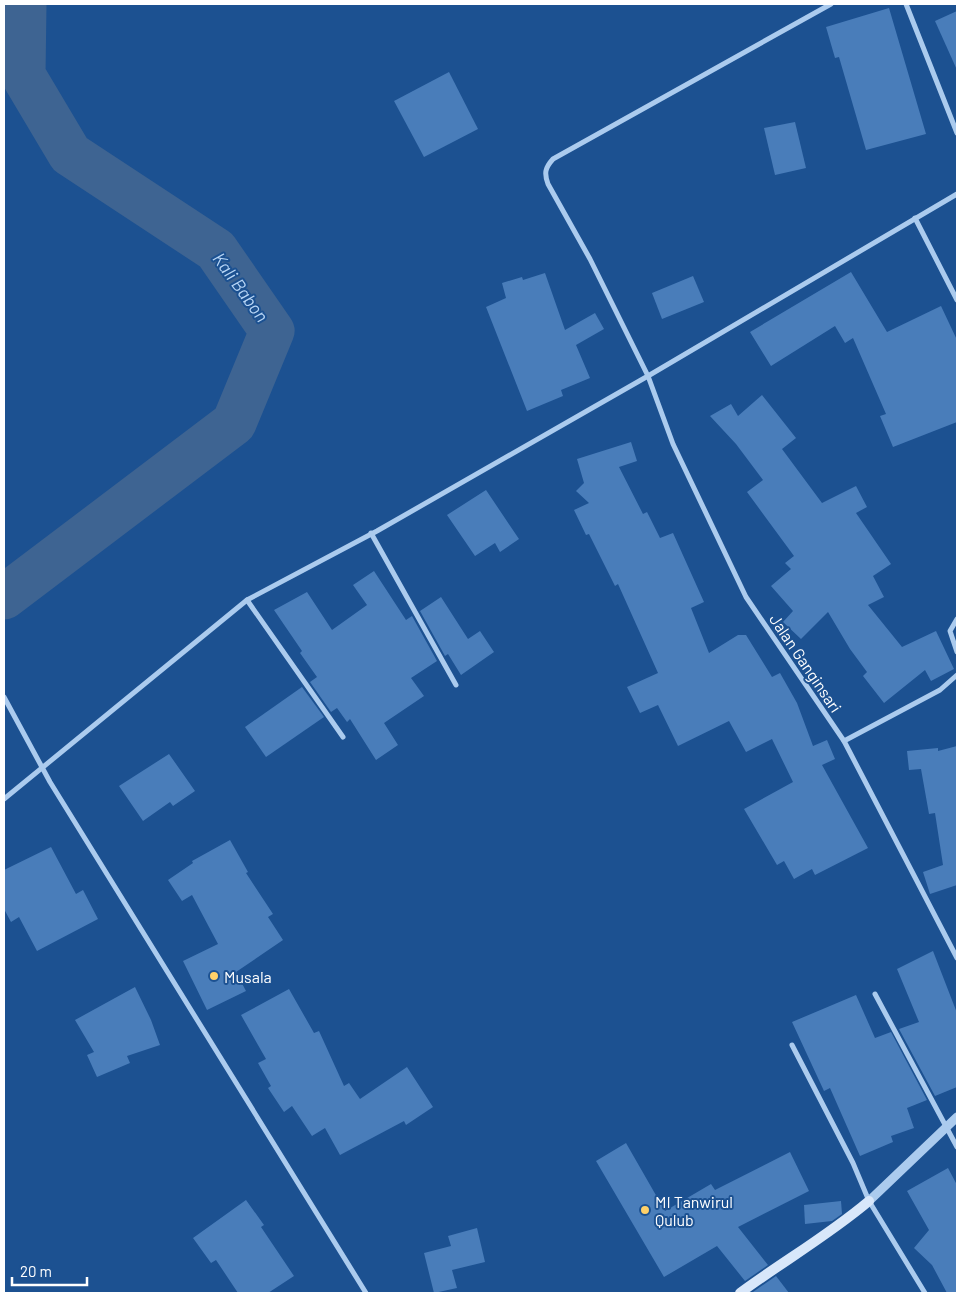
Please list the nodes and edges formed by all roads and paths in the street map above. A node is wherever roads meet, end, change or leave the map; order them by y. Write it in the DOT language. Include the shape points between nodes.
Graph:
graph roads {
  1 [pos="831,4"];
  2 [pos="906,4"];
  3 [pos="957,133"];
  4 [pos="957,194"];
  5 [pos="915,218"];
  6 [pos="957,300"];
  7 [pos="648,376"];
  8 [pos="371,533"];
  9 [pos="247,600"];
  10 [pos="957,619"];
  11 [pos="957,652"];
  12 [pos="957,676"];
  13 [pos="456,685"];
  14 [pos="4,696"];
  15 [pos="343,737"];
  16 [pos="844,741"];
  17 [pos="40,767"];
  18 [pos="4,799"];
  19 [pos="957,958"];
  20 [pos="875,994"];
  21 [pos="792,1045"];
  22 [pos="957,1117"];
  23 [pos="946,1128"];
  24 [pos="957,1147"];
  25 [pos="868,1201"];
  26 [pos="366,1293"];
  27 [pos="740,1293"];
  28 [pos="925,1293"];
  1 -- 7 [label="street, Jalan Ganginsari" via="553,159 547,166 548,184 590,259"];
  2 -- 3 [label="street"];
  4 -- 5 [label="street"];
  5 -- 6 [label="street"];
  5 -- 7 [label="street"];
  7 -- 8 [label="street"];
  7 -- 16 [label="street, Jalan Ganginsari" via="673,444 746,597"];
  8 -- 9 [label="street"];
  8 -- 13 [label="street"];
  9 -- 15 [label="street"];
  9 -- 17 [label="street"];
  10 -- 11 [label="street" via="950,631"];
  12 -- 16 [label="street" via="940,690"];
  14 -- 17 [label="street"];
  16 -- 19 [label="street, Jalan Ganginsari"];
  17 -- 18 [label="street"];
  17 -- 26 [label="street"];
  20 -- 23 [label="street"];
  21 -- 25 [label="street"];
  22 -- 23 [label="street"];
  23 -- 24 [label="street"];
  23 -- 25 [label="street"];
  25 -- 27 [label="main road"];
  25 -- 28 [label="street"];
}
